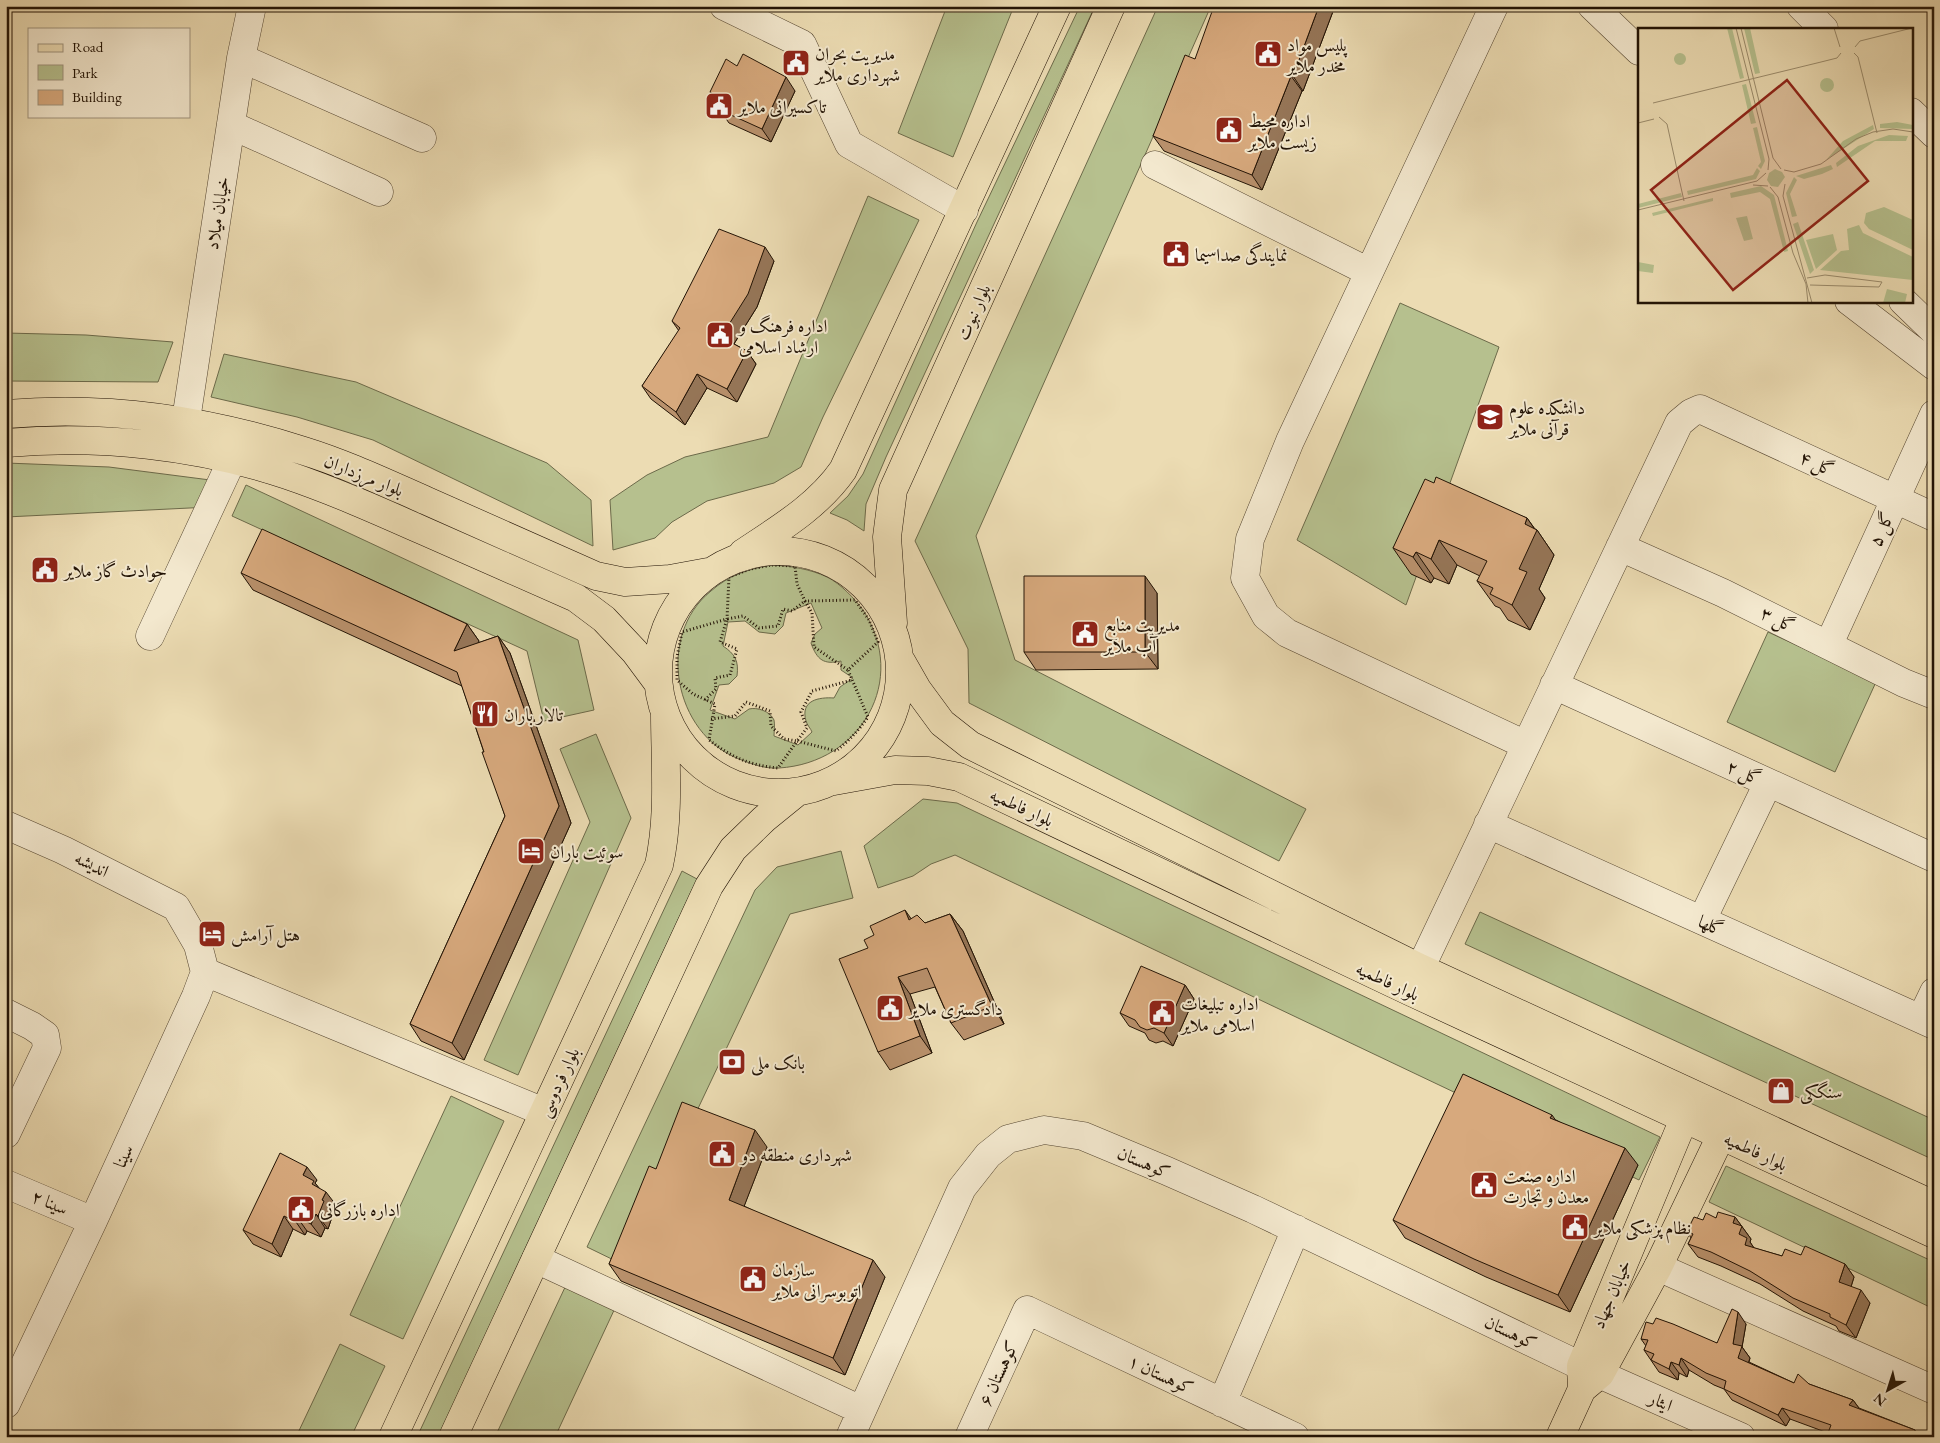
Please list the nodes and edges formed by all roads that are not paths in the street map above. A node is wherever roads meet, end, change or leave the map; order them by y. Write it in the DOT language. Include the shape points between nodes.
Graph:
graph roads {
  1 [pos="252,6"];
  2 [pos="724,6"];
  3 [pos="1057,6"];
  4 [pos="1111,6"];
  5 [pos="1494,6"];
  6 [pos="1592,6"];
  7 [pos="1801,6"];
  8 [pos="1823,28"];
  9 [pos="1638,49"];
  10 [pos="241,58"];
  11 [pos="1912,113"];
  12 [pos="231,125"];
  13 [pos="1934,134"];
  14 [pos="422,138"];
  15 [pos="1155,165"];
  16 [pos="380,192"];
  17 [pos="964,210"];
  18 [pos="1369,272"];
  19 [pos="1850,302"];
  20 [pos="1904,302"];
  21 [pos="1934,331"];
  22 [pos="1934,366"];
  23 [pos="6,414"];
  24 [pos="1934,414"];
  25 [pos="186,420"];
  26 [pos="6,443"];
  27 [pos="232,460"];
  28 [pos="1895,499"];
  29 [pos="1934,517"];
  30 [pos="1620,547"];
  31 [pos="736,557"];
  32 [pos="708,572"];
  33 [pos="894,630"];
  34 [pos="150,636"];
  35 [pos="1829,644"];
  36 [pos="901,661"];
  37 [pos="658,683"];
  38 [pos="1554,685"];
  39 [pos="1934,695"];
  40 [pos="665,714"];
  41 [pos="1526,745"];
  42 [pos="834,781"];
  43 [pos="1768,783"];
  44 [pos="796,793"];
  45 [pos="1488,824"];
  46 [pos="6,825"];
  47 [pos="1934,858"];
  48 [pos="1702,920"];
  49 [pos="205,972"];
  50 [pos="1415,979"];
  51 [pos="1934,992"];
  52 [pos="6,1013"];
  53 [pos="1927,1022"];
  54 [pos="1689,1106"];
  55 [pos="544,1112"];
  56 [pos="1727,1124"];
  57 [pos="6,1134"];
  58 [pos="6,1184"];
  59 [pos="1934,1205"];
  60 [pos="93,1221"];
  61 [pos="1296,1229"];
  62 [pos="1934,1234"];
  63 [pos="536,1259"];
  64 [pos="1658,1267"];
  65 [pos="1027,1310"];
  66 [pos="1588,1376"];
  67 [pos="1934,1390"];
  68 [pos="1222,1403"];
  69 [pos="6,1404"];
  70 [pos="861,1410"];
  71 [pos="393,1437"];
  72 [pos="453,1437"];
  73 [pos="850,1437"];
  74 [pos="969,1437"];
  75 [pos="1295,1437"];
  76 [pos="1560,1437"];
  77 [pos="1741,1437"];
  1 -- 10 [label="street, خیابان میلاد"];
  2 -- 17 [label="street" via="802,44 849,144"];
  3 -- 17 [label="main road"];
  4 -- 33 [label="main road, بلوار نبوت" via="893,490 887,537"];
  5 -- 18 [label="street"];
  6 -- 9 [label="street"];
  7 -- 8 [label="street"];
  10 -- 12 [label="street, خیابان میلاد"];
  10 -- 14 [label="street"];
  11 -- 13 [label="street"];
  12 -- 16 [label="street"];
  12 -- 25 [label="street, خیابان میلاد"];
  15 -- 18 [label="street"];
  17 -- 31 [label="main road" via="834,484 810,506"];
  18 -- 41 [label="street" via="1279,468 1250,539 1244,578 1266,616 1287,633"];
  19 -- 22 [label="street"];
  20 -- 21 [label="street"];
  23 -- 25 [label="main road, بلوار مرزداران" via="110,412"];
  24 -- 28 [label="street, گل ۵"];
  25 -- 32 [label="main road, بلوار مرزداران" via="306,451 596,576 625,582"];
  26 -- 27 [label="main road, بلوار مرزداران" via="108,441 181,449"];
  27 -- 34 [label="street"];
  27 -- 37 [label="main road, بلوار مرزداران" via="286,475 351,499 576,598 604,619"];
  28 -- 29 [label="street, گل ۴"];
  28 -- 30 [label="street, گل ۴" via="1700,410 1679,423"];
  28 -- 35 [label="street, گل ۵"];
  30 -- 35 [label="street, گل ۳"];
  30 -- 38 [label="street"];
  31 -- 32 [label="main road"];
  31 -- 33 [label="main road" via="790,550 817,556 842,567 864,584 881,605"];
  32 -- 37 [label="main road" via="685,594 668,621 659,651"];
  33 -- 36 [label="main road"];
  35 -- 39 [label="street, گل ۳"];
  36 -- 42 [label="main road" via="900,690 888,727 859,765"];
  36 -- 50 [label="main road, بلوار فاطمیه" via="942,723 970,745"];
  37 -- 40 [label="main road"];
  38 -- 41 [label="street"];
  38 -- 43 [label="street, گل ۲"];
  40 -- 44 [label="main road" via="680,743 703,767 731,784 763,793"];
  40 -- 55 [label="main road, بلوار فردوسی" via="666,809 659,864"];
  41 -- 45 [label="street"];
  42 -- 44 [label="main road"];
  42 -- 50 [label="main road, بلوار فاطمیه" via="895,770 928,771 959,777"];
  43 -- 47 [label="street, گل ۲"];
  43 -- 48 [label="street"];
  44 -- 63 [label="main road" via="733,849 709,886"];
  45 -- 48 [label="street, گلها"];
  45 -- 50 [label="street"];
  46 -- 49 [label="street, اندیشه" via="64,850 176,907 198,945"];
  48 -- 53 [label="street, گلها"];
  49 -- 55 [label="street"];
  49 -- 60 [label="street, سینا"];
  50 -- 54 [label="main road, بلوار فاطمیه"];
  51 -- 53 [label="street"];
  52 -- 57 [label="street" via="45,1035 46,1048"];
  54 -- 56 [label="main road, بلوار فاطمیه"];
  54 -- 66 [label="main road, خیابان جهاد"];
  55 -- 71 [label="main road, بلوار فردوسی"];
  56 -- 59 [label="main road, بلوار فاطمیه"];
  56 -- 62 [label="main road, بلوار فاطمیه"];
  56 -- 64 [label="main road, خیابان جهاد"];
  58 -- 60 [label="street, سینا ۲"];
  60 -- 69 [label="street, سینا"];
  61 -- 66 [label="street, کوهستان"];
  61 -- 68 [label="street"];
  61 -- 70 [label="street, کوهستان" via="1083,1136 1044,1130 1008,1140 988,1155 962,1188"];
  63 -- 70 [label="street"];
  63 -- 72 [label="main road"];
  64 -- 66 [label="main road, خیابان جهاد"];
  64 -- 67 [label="street"];
  65 -- 68 [label="street, کوهستان ۱"];
  65 -- 74 [label="street, کوهستان ۶"];
  66 -- 76 [label="main road, خیابان جهاد"];
  66 -- 77 [label="street, ایثار"];
  68 -- 75 [label="street, کوهستان ۱"];
  70 -- 73 [label="street, کوهستان"];
}
